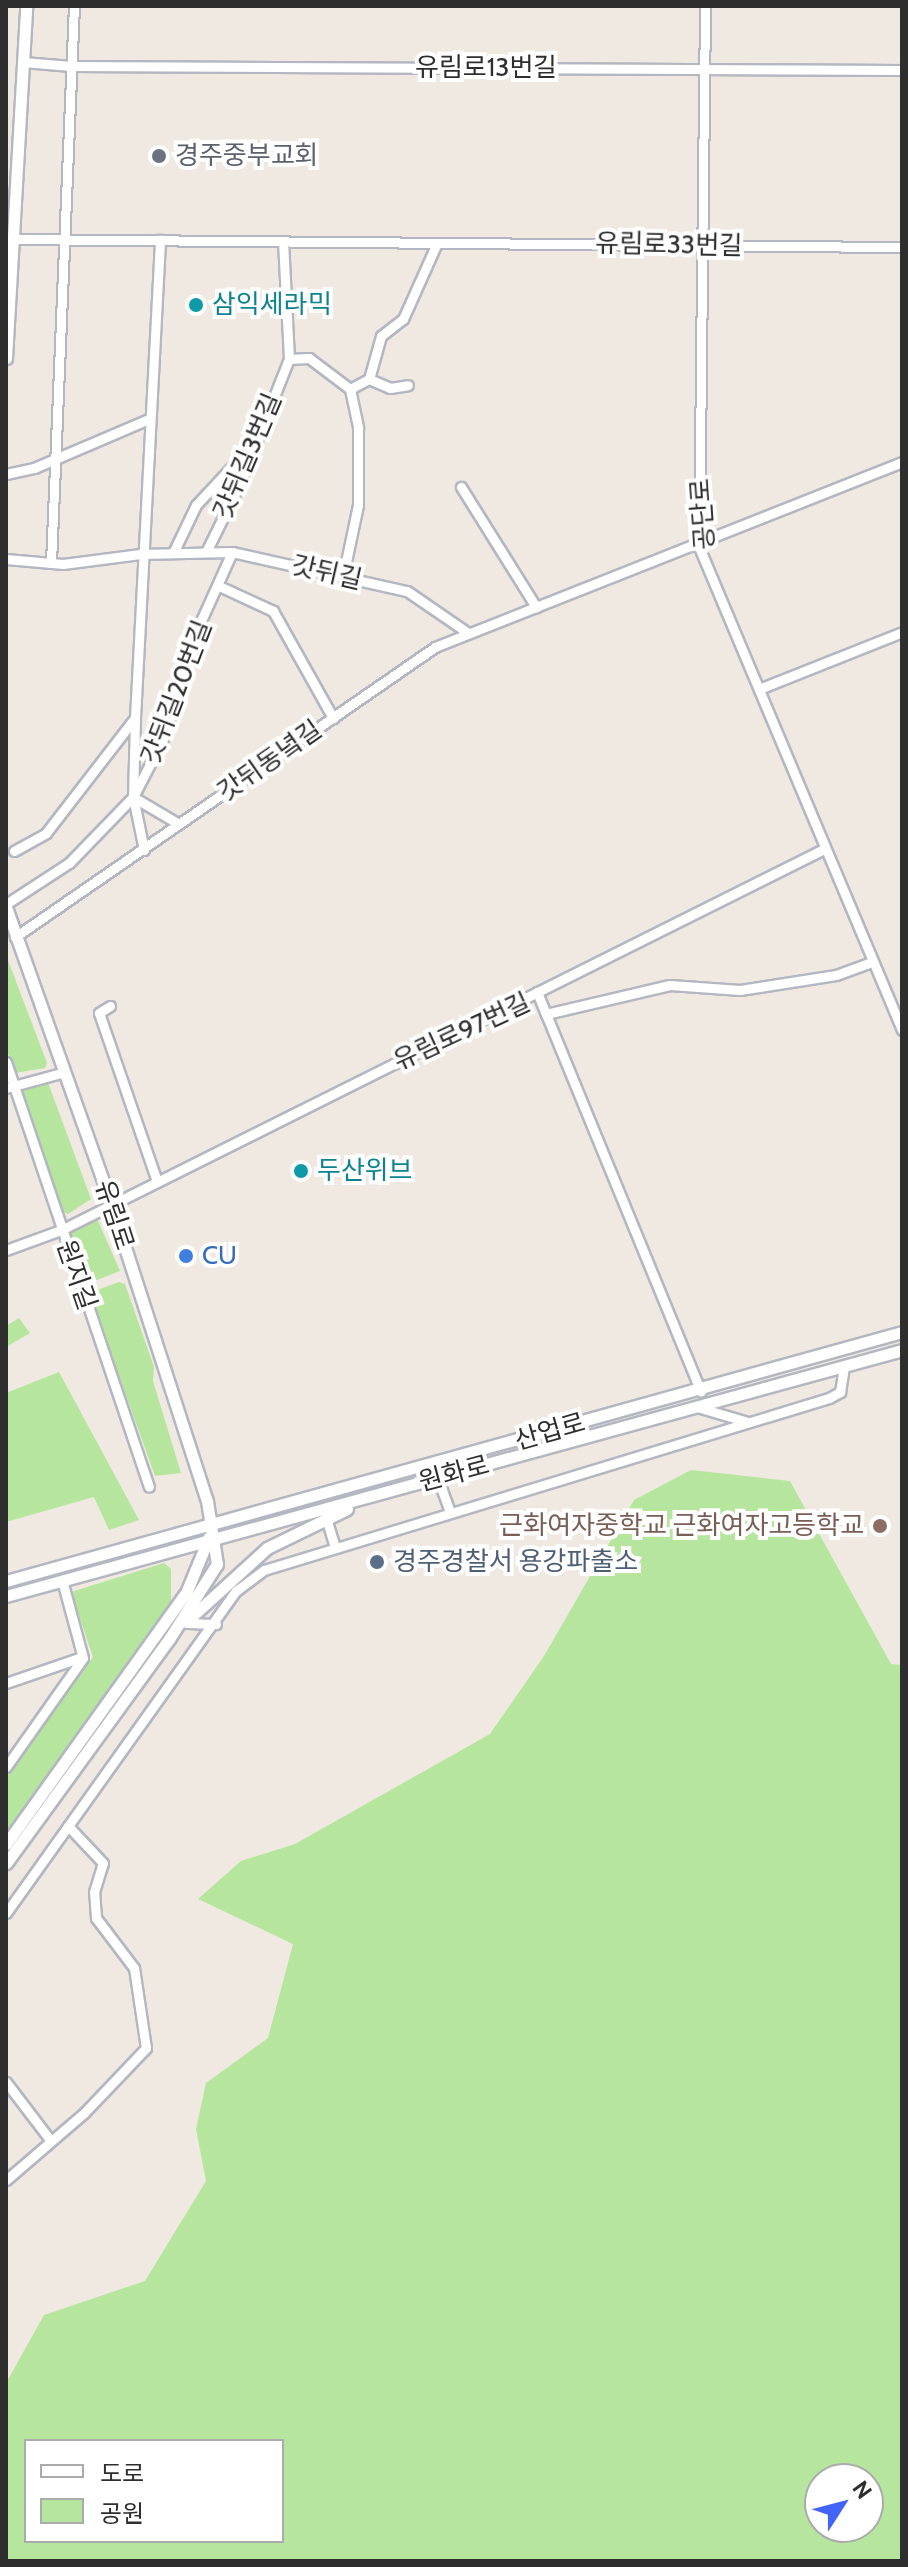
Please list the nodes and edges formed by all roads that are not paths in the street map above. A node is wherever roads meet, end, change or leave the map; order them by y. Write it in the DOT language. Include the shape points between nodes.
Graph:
graph roads {
  1 [pos="26,6"];
  2 [pos="74,6"];
  3 [pos="705,6"];
  4 [pos="23,62"];
  5 [pos="71,66"];
  6 [pos="704,69"];
  7 [pos="902,70"];
  8 [pos="13,239"];
  9 [pos="65,239"];
  10 [pos="160,240"];
  11 [pos="283,241"];
  12 [pos="437,243"];
  13 [pos="700,245"];
  14 [pos="902,247"];
  15 [pos="8,273"];
  16 [pos="6,358"];
  17 [pos="289,359"];
  18 [pos="369,379"];
  19 [pos="408,385"];
  20 [pos="350,389"];
  21 [pos="149,419"];
  22 [pos="253,444"];
  23 [pos="54,460"];
  24 [pos="902,462"];
  25 [pos="6,474"];
  26 [pos="461,487"];
  27 [pos="699,547"];
  28 [pos="206,552"];
  29 [pos="232,552"];
  30 [pos="173,553"];
  31 [pos="140,554"];
  32 [pos="6,559"];
  33 [pos="51,563"];
  34 [pos="343,576"];
  35 [pos="219,586"];
  36 [pos="536,607"];
  37 [pos="902,632"];
  38 [pos="468,633"];
  39 [pos="759,689"];
  40 [pos="135,718"];
  41 [pos="333,718"];
  42 [pos="133,797"];
  43 [pos="179,824"];
  44 [pos="824,849"];
  45 [pos="144,850"];
  46 [pos="14,851"];
  47 [pos="6,906"];
  48 [pos="8,922"];
  49 [pos="15,937"];
  50 [pos="872,962"];
  51 [pos="537,992"];
  52 [pos="110,1006"];
  53 [pos="546,1014"];
  54 [pos="901,1026"];
  55 [pos="6,1062"];
  56 [pos="65,1072"];
  57 [pos="10,1087"];
  58 [pos="157,1181"];
  59 [pos="111,1204"];
  60 [pos="61,1230"];
  61 [pos="6,1250"];
  62 [pos="902,1332"];
  63 [pos="902,1350"];
  64 [pos="844,1366"];
  65 [pos="701,1391"];
  66 [pos="697,1407"];
  67 [pos="748,1422"];
  68 [pos="438,1479"];
  69 [pos="149,1487"];
  70 [pos="397,1490"];
  71 [pos="449,1510"];
  72 [pos="326,1518"];
  73 [pos="214,1525"];
  74 [pos="211,1540"];
  75 [pos="335,1547"];
  76 [pos="62,1580"];
  77 [pos="6,1581"];
  78 [pos="215,1590"];
  79 [pos="6,1596"];
  80 [pos="186,1623"];
  81 [pos="216,1624"];
  82 [pos="169,1639"];
  83 [pos="82,1657"];
  84 [pos="6,1683"];
  85 [pos="6,1767"];
  86 [pos="68,1826"];
  87 [pos="6,1844"];
  88 [pos="6,1863"];
  89 [pos="6,1913"];
  90 [pos="6,2082"];
  91 [pos="51,2141"];
  92 [pos="6,2180"];
  1 -- 4 [label="street"];
  2 -- 5 [label="street"];
  3 -- 6 [label="street, 공단로"];
  4 -- 5 [label="street, 유림로13번길"];
  4 -- 8 [label="street"];
  5 -- 6 [label="street, 유림로13번길"];
  5 -- 9 [label="street"];
  6 -- 7 [label="street, 유림로13번길"];
  6 -- 13 [label="street, 공단로"];
  8 -- 9 [label="street, 유림로33번길"];
  8 -- 15 [label="street"];
  9 -- 10 [label="street, 유림로33번길"];
  9 -- 23 [label="street"];
  10 -- 11 [label="street, 유림로33번길"];
  10 -- 21 [label="street"];
  11 -- 12 [label="street, 유림로33번길"];
  11 -- 17 [label="street, 갓뒤길3번길"];
  12 -- 13 [label="street, 유림로33번길"];
  12 -- 18 [label="street" via="403,319 381,336"];
  13 -- 14 [label="street, 유림로33번길"];
  13 -- 27 [label="street, 공단로"];
  15 -- 16 [label="street"];
  17 -- 20 [label="street, 갓뒤길3번길" via="309,358"];
  17 -- 22 [label="street, 갓뒤길3번길"];
  18 -- 19 [label="street" via="390,388"];
  18 -- 20 [label="street"];
  20 -- 34 [label="street" via="358,428 358,505"];
  21 -- 23 [label="street"];
  21 -- 31 [label="street"];
  22 -- 28 [label="street, 갓뒤길3번길"];
  22 -- 30 [label="street" via="196,505"];
  23 -- 25 [label="street"];
  23 -- 33 [label="street"];
  24 -- 27 [label="street, 갓뒤동녘길"];
  26 -- 36 [label="street"];
  27 -- 36 [label="street, 갓뒤동녘길"];
  27 -- 39 [label="street, 공단로"];
  28 -- 29 [label="street, 갓뒤길"];
  28 -- 30 [label="street, 갓뒤길"];
  29 -- 34 [label="street, 갓뒤길"];
  29 -- 35 [label="street, 갓뒤길20번길"];
  30 -- 31 [label="street, 갓뒤길"];
  31 -- 33 [label="street, 갓뒤길"];
  31 -- 40 [label="street"];
  32 -- 33 [label="street, 갓뒤길"];
  34 -- 38 [label="street, 갓뒤길" via="407,591"];
  35 -- 41 [label="street, 갓뒤길20번길" via="273,611"];
  35 -- 42 [label="street, 갓뒤길20번길" via="186,654 166,733"];
  36 -- 38 [label="street, 갓뒤동녘길"];
  37 -- 39 [label="street"];
  38 -- 41 [label="street, 갓뒤동녘길" via="435,647"];
  39 -- 44 [label="street, 공단로"];
  40 -- 42 [label="street"];
  40 -- 46 [label="street" via="46,833"];
  41 -- 43 [label="street, 갓뒤동녘길"];
  42 -- 43 [label="street"];
  42 -- 45 [label="street, 갓뒤길20번길"];
  42 -- 47 [label="street, 갓뒤길20번길" via="69,863"];
  43 -- 45 [label="street, 갓뒤동녘길"];
  44 -- 50 [label="street, 공단로"];
  44 -- 51 [label="street"];
  45 -- 49 [label="street, 갓뒤동녘길"];
  47 -- 48 [label="street, 유림로"];
  48 -- 49 [label="street, 유림로"];
  49 -- 56 [label="street, 유림로"];
  50 -- 53 [label="street, 유림로97번길" via="836,975 740,990 670,985"];
  50 -- 54 [label="street, 공단로"];
  51 -- 53 [label="street, 유림로97번길"];
  51 -- 58 [label="street, 유림로97번길"];
  52 -- 58 [label="street" via="99,1013"];
  53 -- 65 [label="street"];
  55 -- 57 [label="street, 원지길"];
  56 -- 57 [label="street"];
  56 -- 59 [label="street, 유림로"];
  57 -- 60 [label="street, 원지길"];
  58 -- 59 [label="street, 유림로97번길"];
  59 -- 60 [label="street, 유림로97번길"];
  59 -- 73 [label="street, 유림로"];
  60 -- 61 [label="street, 유림로97번길"];
  60 -- 69 [label="street, 원지길"];
  62 -- 65 [label="street, 산업로"];
  63 -- 64 [label="street, 원화로"];
  64 -- 66 [label="street, 원화로"];
  64 -- 67 [label="street" via="840,1392"];
  65 -- 73 [label="street, 산업로"];
  66 -- 67 [label="street"];
  66 -- 68 [label="street, 원화로"];
  67 -- 71 [label="street"];
  68 -- 70 [label="street, 원화로"];
  68 -- 71 [label="street"];
  70 -- 72 [label="street"];
  70 -- 74 [label="street, 원화로"];
  71 -- 75 [label="street"];
  72 -- 75 [label="street"];
  72 -- 78 [label="street" via="267,1548"];
  73 -- 74 [label="street"];
  73 -- 77 [label="street"];
  74 -- 76 [label="street, 원화로"];
  74 -- 82 [label="street" via="217,1564"];
  74 -- 87 [label="street" via="186,1593"];
  75 -- 81 [label="street" via="264,1570 236,1591"];
  76 -- 79 [label="street, 원화로"];
  76 -- 83 [label="street"];
  78 -- 80 [label="street"];
  78 -- 81 [label="street" via="210,1610"];
  80 -- 81 [label="street"];
  80 -- 82 [label="street"];
  81 -- 86 [label="street"];
  82 -- 88 [label="street"];
  83 -- 84 [label="street"];
  83 -- 85 [label="street"];
  86 -- 89 [label="street"];
  86 -- 91 [label="street" via="103,1863 94,1892 96,1918 134,1968 146,2048"];
  90 -- 91 [label="street"];
  91 -- 92 [label="street"];
}
